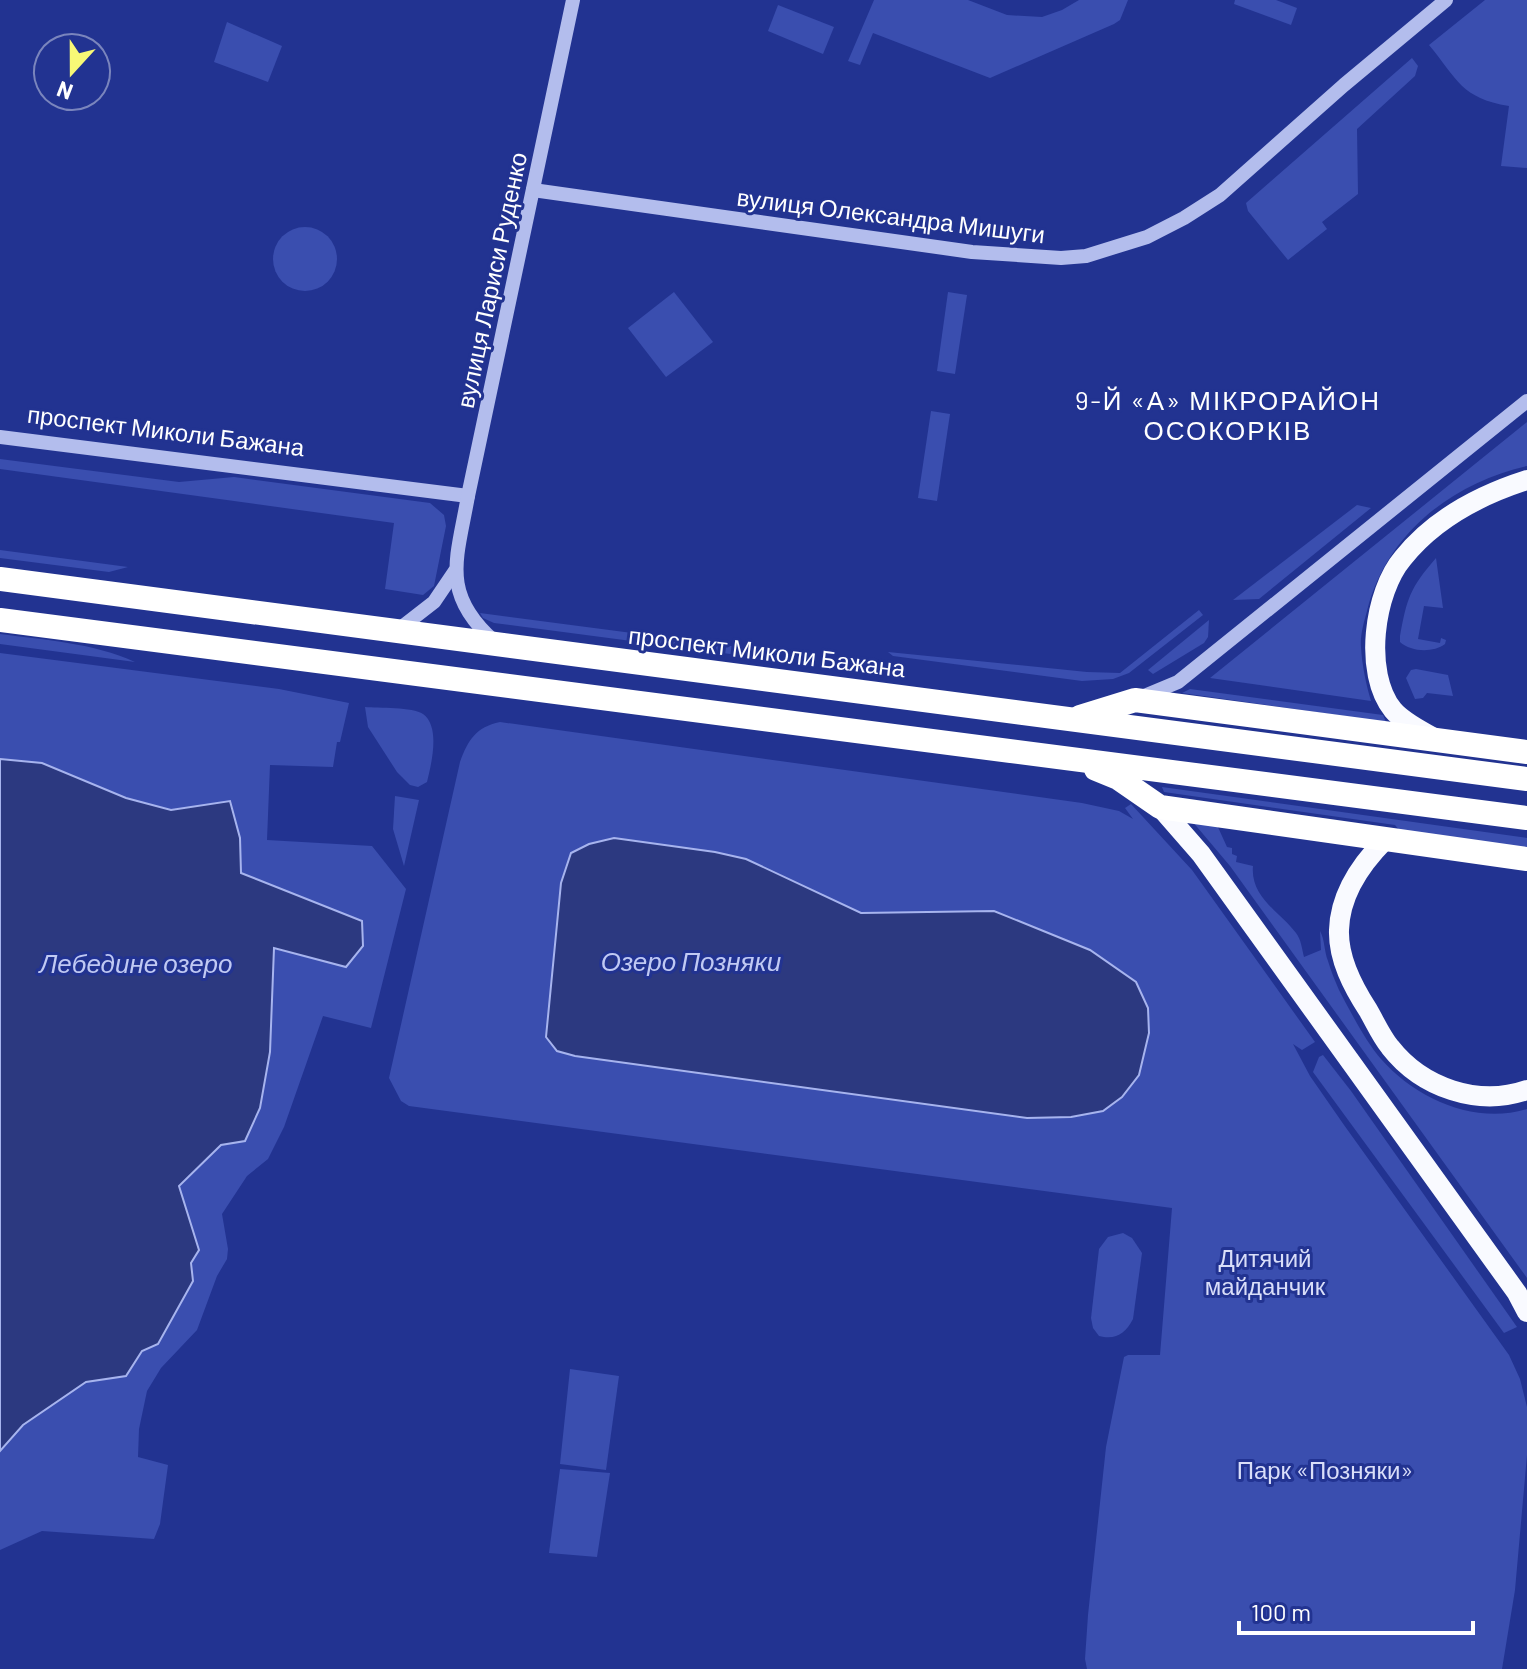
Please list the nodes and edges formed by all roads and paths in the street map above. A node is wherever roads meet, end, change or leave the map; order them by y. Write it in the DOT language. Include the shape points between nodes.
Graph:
graph roads {
  1 [pos="573,0"];
  2 [pos="1446,0"];
  3 [pos="533,190"];
  4 [pos="1527,401"];
  5 [pos="0,437"];
  6 [pos="1527,480"];
  7 [pos="468,496"];
  8 [pos="455,570"];
  9 [pos="0,579"];
  10 [pos="0,620"];
  11 [pos="397,631"];
  12 [pos="497,644"];
  13 [pos="1135,700"];
  14 [pos="1070,720"];
  15 [pos="1441,741"];
  16 [pos="1527,752"];
  17 [pos="1069,758"];
  18 [pos="1527,779"];
  19 [pos="1160,807"];
  20 [pos="1527,818"];
  21 [pos="1385,840"];
  22 [pos="1527,859"];
  23 [pos="1527,1090"];
  24 [pos="1527,1312"];
  1 -- 3 [label="street, вулиця Лариси Руденко"];
  2 -- 3 [label="street, вулиця Олександра Мишуги" via="1220,195 1164,229 1086,256 972,252"];
  3 -- 7 [label="street, вулиця Лариси Руденко"];
  4 -- 13 [label="street" via="1178,682"];
  5 -- 7 [label="street, проспект Миколи Бажана"];
  6 -- 15 [label="main road" via="1476,499 1430,530 1401,559 1388,583 1375,647 1380,686 1393,710"];
  7 -- 8 [label="street, вулиця Лариси Руденко"];
  8 -- 11 [label="street, вулиця Лариси Руденко" via="434,602"];
  8 -- 12 [label="street, вулиця Лариси Руденко" via="470,618"];
  9 -- 11 [label="highway, проспект Миколи Бажана"];
  10 -- 17 [label="highway"];
  11 -- 12 [label="highway, проспект Миколи Бажана"];
  12 -- 14 [label="highway, проспект Миколи Бажана"];
  13 -- 14 [label="highway"];
  13 -- 15 [label="highway"];
  14 -- 18 [label="highway, проспект Миколи Бажана"];
  15 -- 16 [label="highway"];
  17 -- 19 [label="highway" via="1118,778"];
  17 -- 20 [label="highway"];
  19 -- 21 [label="highway"];
  19 -- 24 [label="main road" via="1211,867"];
  21 -- 22 [label="highway"];
  21 -- 23 [label="main road" via="1349,886 1341,908 1338,932 1355,989 1390,1047 1437,1084 1485,1098"];
}
